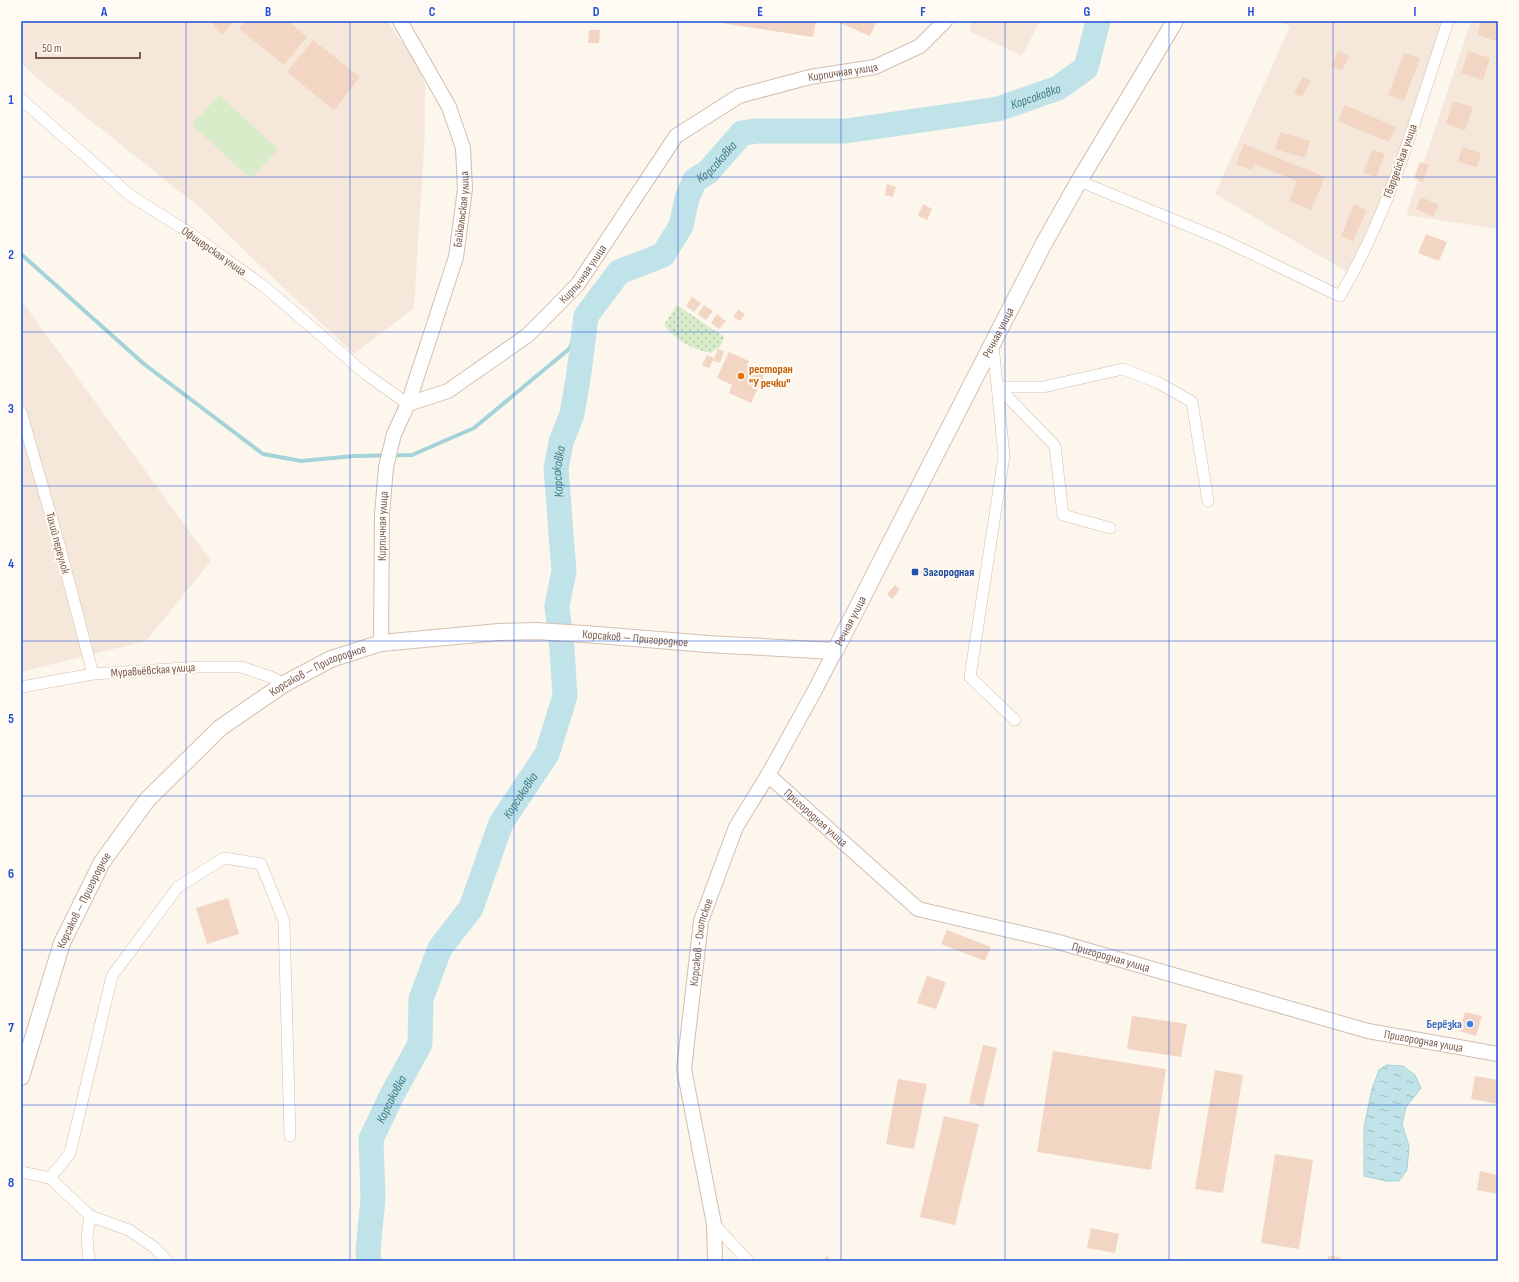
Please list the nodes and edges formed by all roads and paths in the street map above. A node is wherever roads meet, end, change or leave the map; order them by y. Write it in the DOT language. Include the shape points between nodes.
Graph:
graph roads {
  1 [pos="400,21"];
  2 [pos="945,21"];
  3 [pos="1175,21"];
  4 [pos="1448,21"];
  5 [pos="21,99"];
  6 [pos="1079,181"];
  7 [pos="993,341"];
  8 [pos="998,387"];
  9 [pos="408,404"];
  10 [pos="21,412"];
  11 [pos="1208,501"];
  12 [pos="1110,528"];
  13 [pos="380,643"];
  14 [pos="834,651"];
  15 [pos="93,674"];
  16 [pos="284,684"];
  17 [pos="21,687"];
  18 [pos="1015,720"];
  19 [pos="768,775"];
  20 [pos="1498,1054"];
  21 [pos="21,1077"];
  22 [pos="290,1136"];
  23 [pos="21,1172"];
  24 [pos="50,1178"];
  25 [pos="90,1216"];
  26 [pos="714,1224"];
  27 [pos="89,1261"];
  28 [pos="167,1261"];
  29 [pos="715,1261"];
  30 [pos="748,1261"];
  1 -- 9 [label="street, Байкальская улица" via="448,107 463,148 465,189 456,257"];
  2 -- 9 [label="street, Кирпичная улица" via="920,46 875,67 810,77 739,96 676,136 578,284 528,335 448,391"];
  3 -- 6 [label="main road, Речная улица"];
  4 -- 6 [label="street, Гвардейская улица" via="1393,185 1355,270 1340,296 1223,240"];
  5 -- 9 [label="street, Офицерская улица" via="130,196 193,235 266,288 367,375"];
  6 -- 7 [label="main road, Речная улица"];
  7 -- 8 [label="street"];
  7 -- 14 [label="main road, Речная улица"];
  8 -- 11 [label="street" via="1043,387 1123,369 1159,383 1192,402"];
  8 -- 12 [label="street" via="1055,446 1063,515"];
  8 -- 18 [label="street" via="1004,456 970,677"];
  9 -- 13 [label="street, Кирпичная улица" via="394,434 386,467 382,515"];
  10 -- 15 [label="street, Тихий переулок"];
  13 -- 14 [label="main road, Корсаков — Пригородное" via="536,631"];
  13 -- 16 [label="main road, Корсаков — Пригородное" via="331,659"];
  14 -- 19 [label="street, Корсаков - Охотское"];
  15 -- 16 [label="street, Муравьёвская улица" via="241,667"];
  15 -- 17 [label="street, Муравьёвская улица"];
  16 -- 21 [label="main road, Корсаков — Пригородное" via="220,728 147,800 102,862 62,943"];
  19 -- 20 [label="street, Пригородная улица" via="918,908 1055,941 1368,1031"];
  19 -- 26 [label="street, Корсаков - Охотское" via="736,827 701,921 684,1069"];
  22 -- 24 [label="street" via="284,921 261,864 224,858 178,887 112,976 70,1153"];
  23 -- 24 [label="street"];
  24 -- 25 [label="street"];
  25 -- 27 [label="street" via="86,1237"];
  25 -- 28 [label="street" via="129,1230 155,1248"];
  26 -- 29 [label="street, Корсаков - Охотское"];
  26 -- 30 [label="street"];
}
